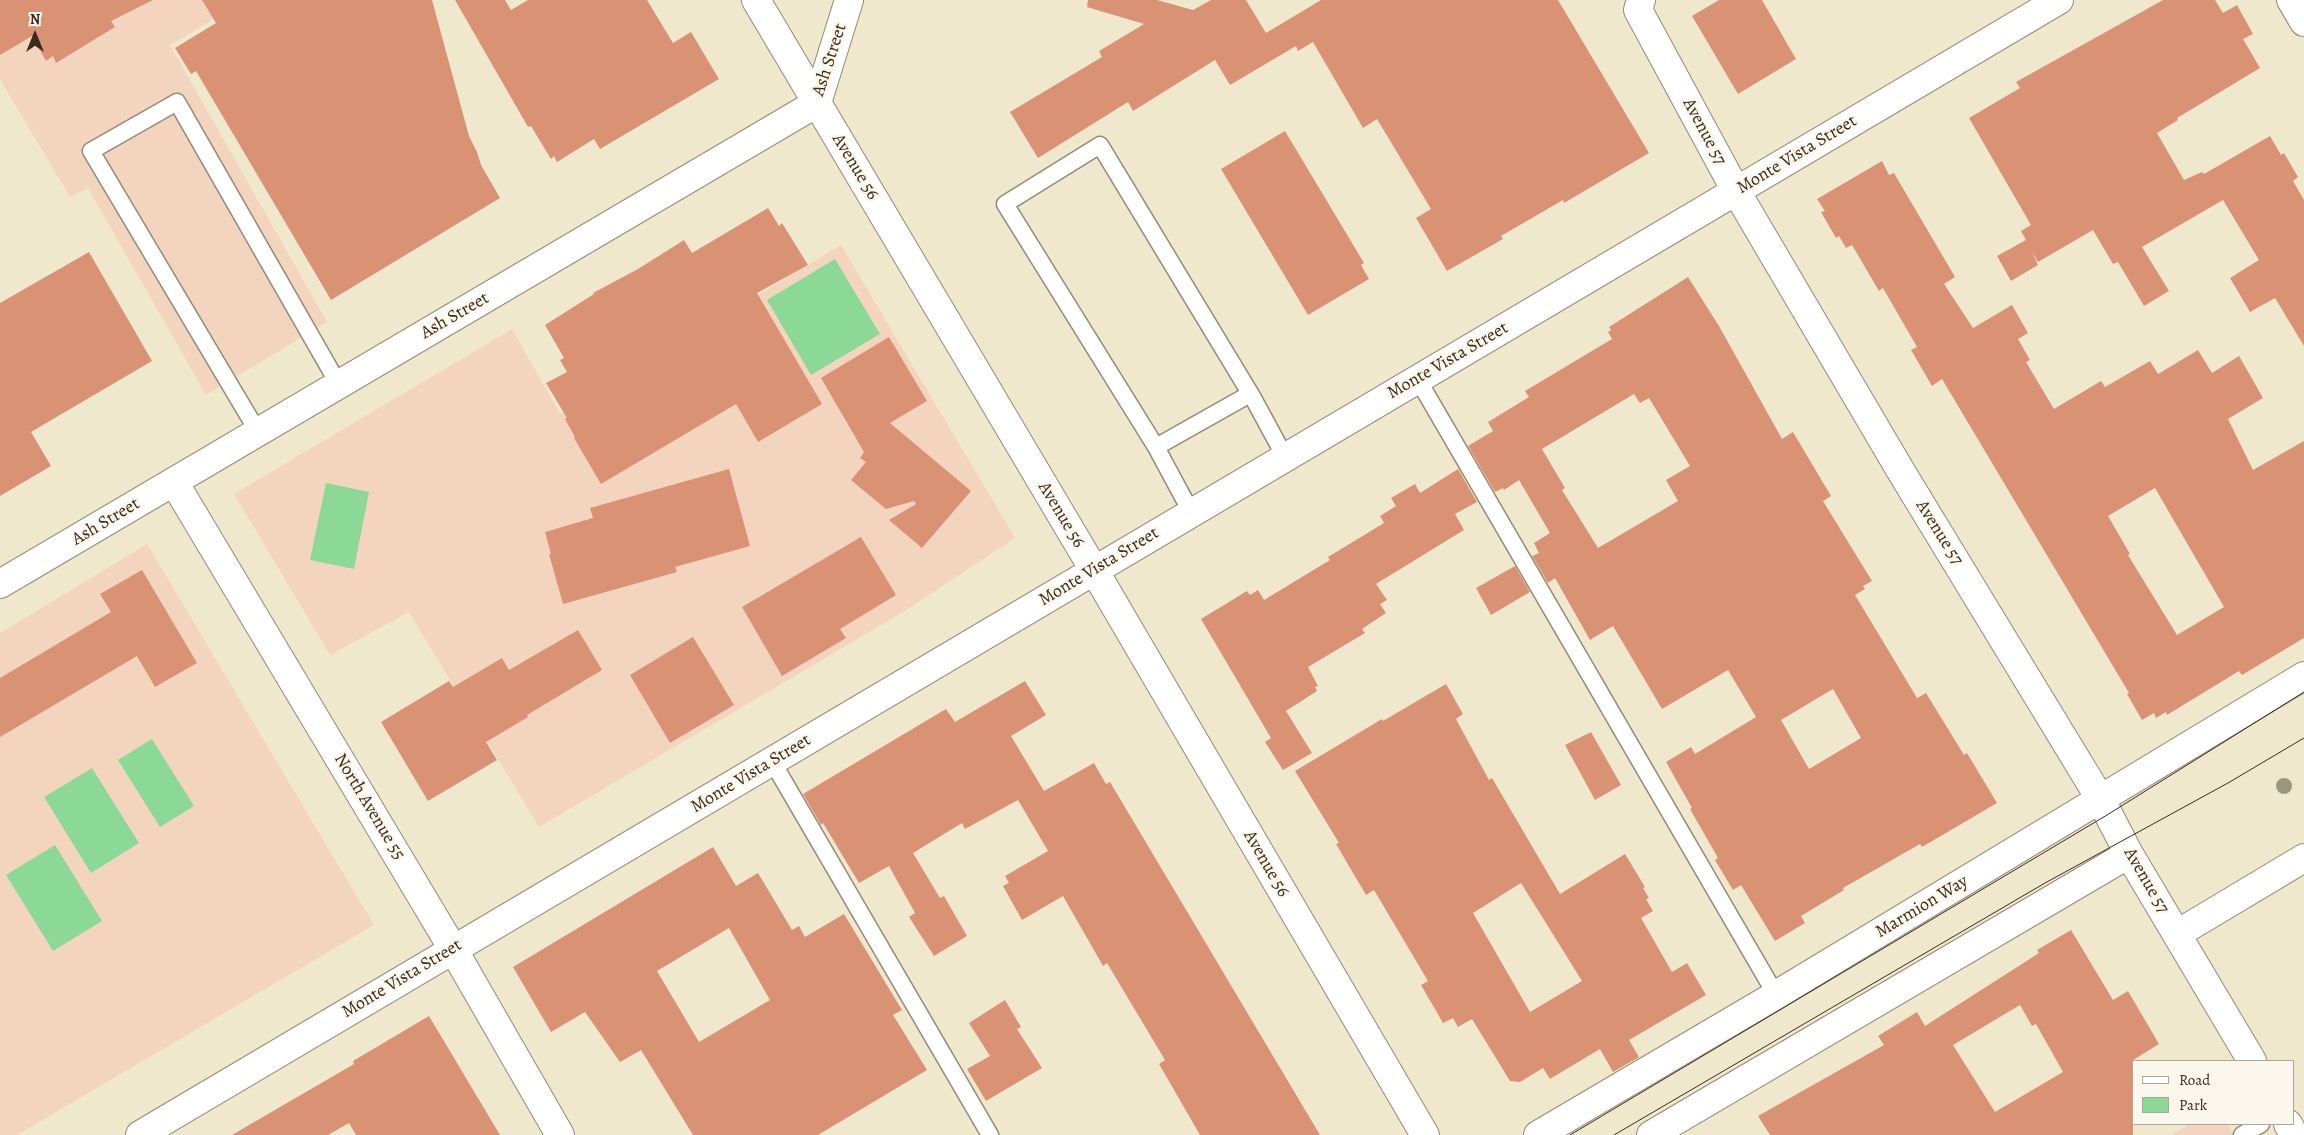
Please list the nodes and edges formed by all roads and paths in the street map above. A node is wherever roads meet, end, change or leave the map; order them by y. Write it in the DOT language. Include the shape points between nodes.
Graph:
graph roads {
  1 [pos="756,0"];
  2 [pos="849,0"];
  3 [pos="1641,0"];
  4 [pos="2059,0"];
  5 [pos="2291,0"];
  6 [pos="2304,22"];
  7 [pos="817,103"];
  8 [pos="1736,191"];
  9 [pos="1418,378"];
  10 [pos="338,385"];
  11 [pos="1250,394"];
  12 [pos="258,432"];
  13 [pos="1156,447"];
  14 [pos="1285,456"];
  15 [pos="174,482"];
  16 [pos="1191,512"];
  17 [pos="1094,570"];
  18 [pos="0,584"];
  19 [pos="2304,676"];
  20 [pos="772,761"];
  21 [pos="2101,800"];
  22 [pos="2129,854"];
  23 [pos="2304,858"];
  24 [pos="2177,934"];
  25 [pos="453,949"];
  26 [pos="1776,996"];
  27 [pos="2251,1060"];
  28 [pos="2259,1125"];
  29 [pos="140,1135"];
  30 [pos="560,1135"];
  31 [pos="990,1135"];
  32 [pos="1425,1135"];
  33 [pos="1538,1135"];
  34 [pos="1651,1135"];
  35 [pos="2242,1135"];
  1 -- 7 [label="street, Avenue 56"];
  2 -- 7 [label="street, Ash Street"];
  3 -- 8 [label="street, Avenue 57" via="1638,10"];
  4 -- 8 [label="street, Monte Vista Street"];
  5 -- 6 [label="street"];
  7 -- 10 [label="street, Ash Street"];
  7 -- 17 [label="street, Avenue 56"];
  8 -- 9 [label="street, Monte Vista Street"];
  8 -- 21 [label="street, Avenue 57" via="1902,473"];
  9 -- 14 [label="street, Monte Vista Street"];
  9 -- 26 [label="lane"];
  10 -- 12 [label="street, Ash Street"];
  10 -- 12 [label="lane" via="178,102 91,151"];
  11 -- 13 [label="lane"];
  11 -- 13 [label="lane" via="1100,145 1005,204"];
  11 -- 14 [label="lane"];
  12 -- 15 [label="street, Ash Street"];
  13 -- 16 [label="lane"];
  14 -- 16 [label="street, Monte Vista Street"];
  15 -- 18 [label="street, Ash Street"];
  15 -- 25 [label="street, North Avenue 55"];
  16 -- 17 [label="street, Monte Vista Street"];
  17 -- 20 [label="street, Monte Vista Street"];
  17 -- 32 [label="street, Avenue 56"];
  19 -- 21 [label="street, Marmion Way"];
  20 -- 25 [label="street, Monte Vista Street"];
  20 -- 31 [label="lane"];
  21 -- 22 [label="street, Avenue 57"];
  21 -- 26 [label="street, Marmion Way"];
  22 -- 24 [label="street, Avenue 57"];
  22 -- 34 [label="street"];
  23 -- 24 [label="street"];
  24 -- 27 [label="street, Avenue 57"];
  25 -- 29 [label="street, Monte Vista Street"];
  25 -- 30 [label="street, North Avenue 55"];
  26 -- 33 [label="street, Marmion Way"];
  28 -- 35 [label="lane"];
}
